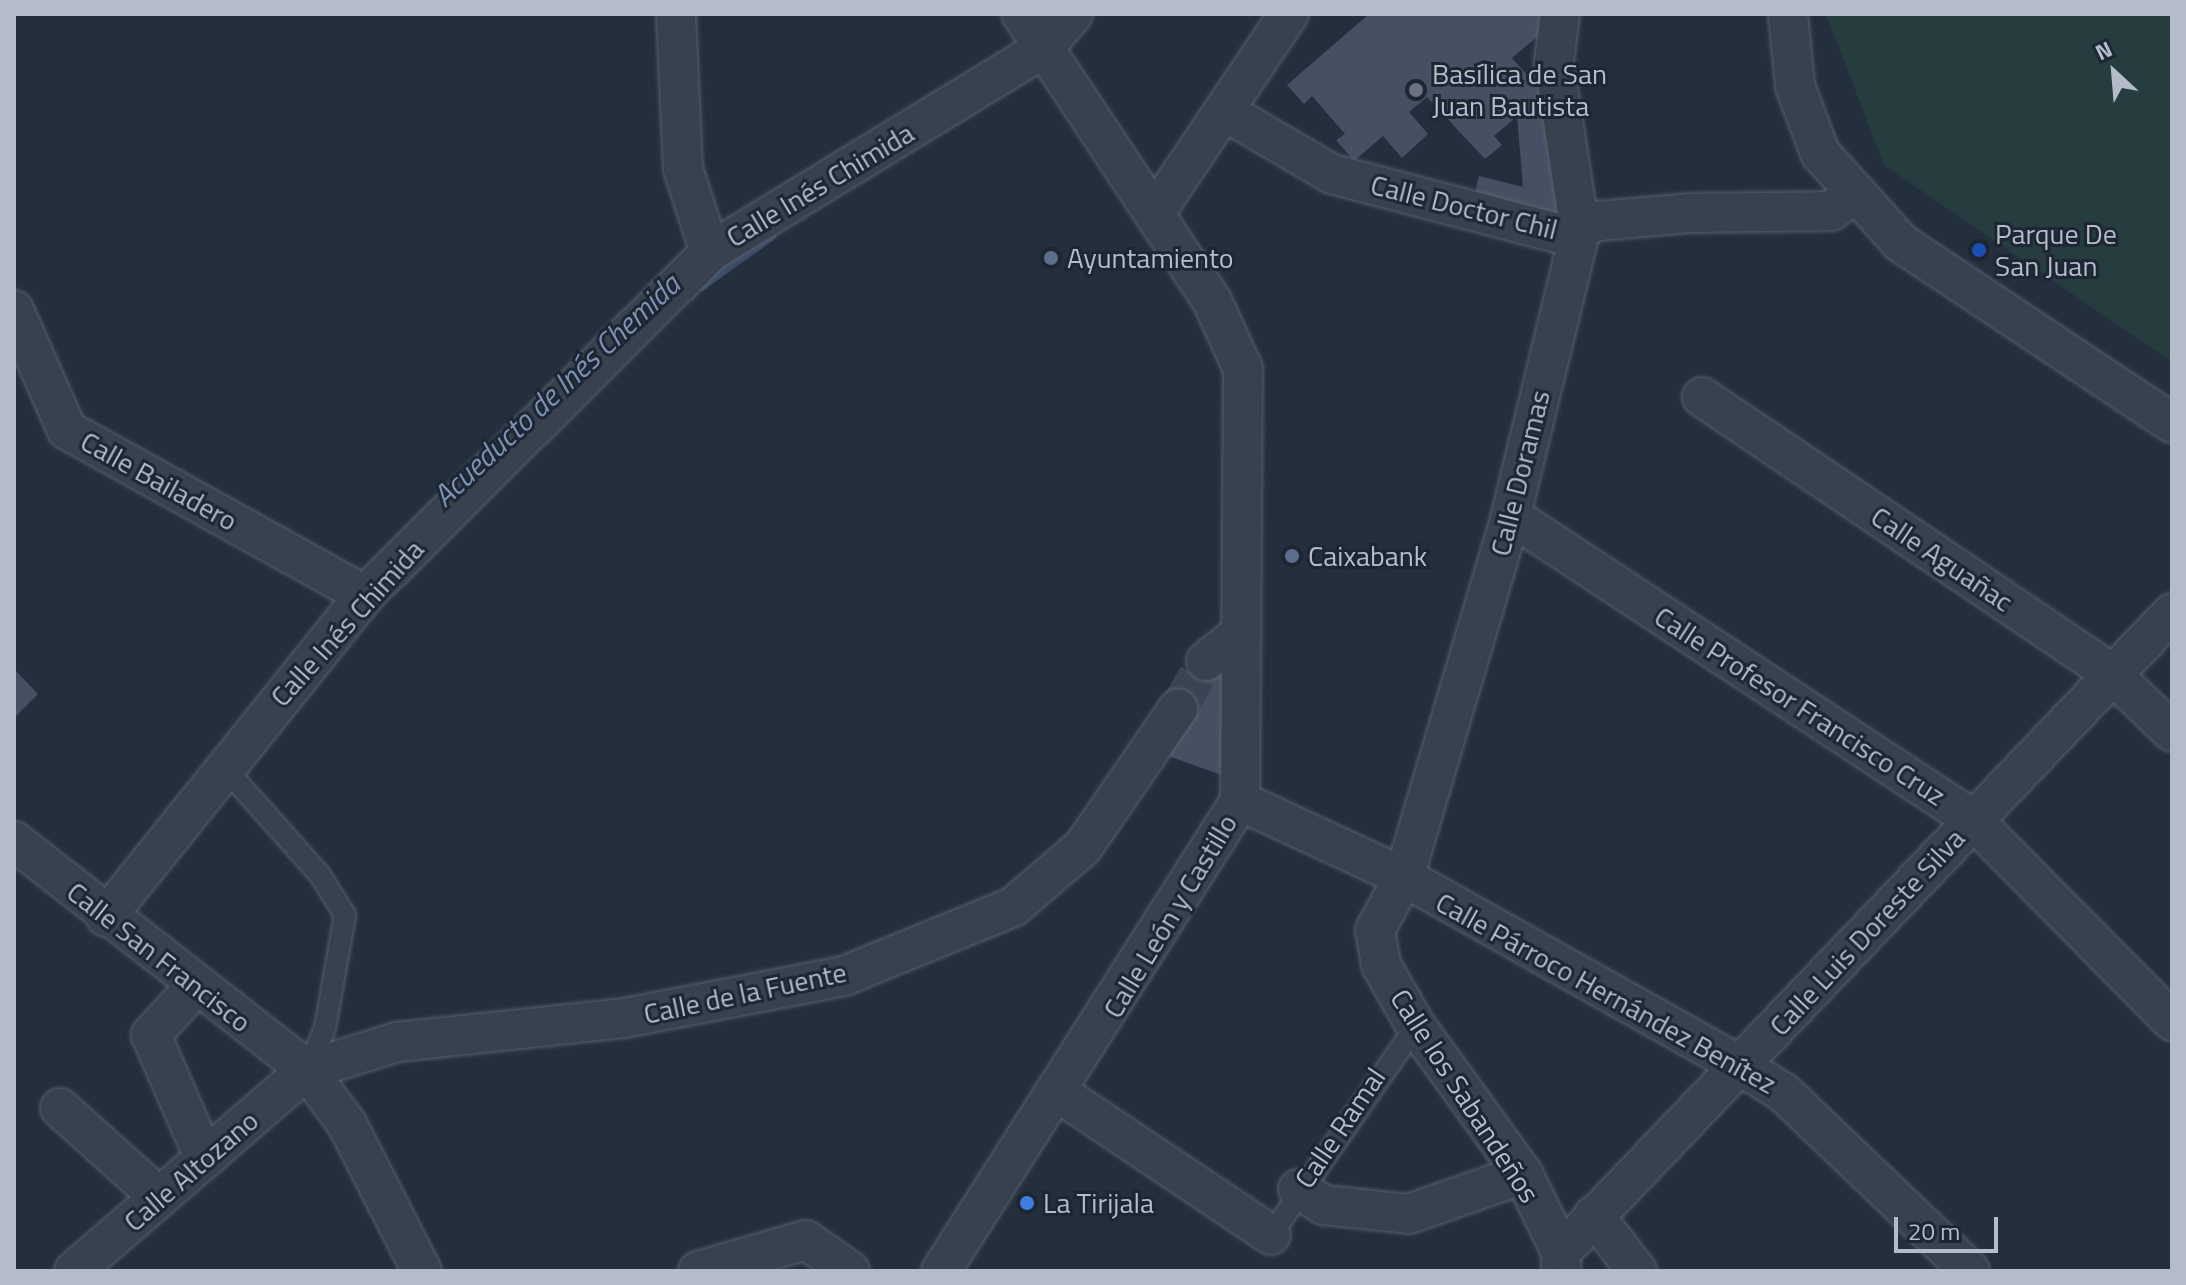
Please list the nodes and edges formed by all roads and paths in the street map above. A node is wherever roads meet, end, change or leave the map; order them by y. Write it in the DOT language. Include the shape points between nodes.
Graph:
graph roads {
  1 [pos="676,14"];
  2 [pos="1073,14"];
  3 [pos="1289,14"];
  4 [pos="1560,14"];
  5 [pos="1788,14"];
  6 [pos="1034,34"];
  7 [pos="1224,111"];
  8 [pos="1856,192"];
  9 [pos="1154,214"];
  10 [pos="1580,232"];
  11 [pos="710,252"];
  12 [pos="14,310"];
  13 [pos="1702,397"];
  14 [pos="2172,423"];
  15 [pos="1511,516"];
  16 [pos="365,595"];
  17 [pos="2172,613"];
  18 [pos="1241,633"];
  19 [pos="1206,661"];
  20 [pos="2112,674"];
  21 [pos="1178,709"];
  22 [pos="2172,732"];
  23 [pos="222,765"];
  24 [pos="1240,801"];
  25 [pos="1972,819"];
  26 [pos="14,841"];
  27 [pos="1404,877"];
  28 [pos="106,917"];
  29 [pos="194,988"];
  30 [pos="2172,1021"];
  31 [pos="1416,1026"];
  32 [pos="1743,1067"];
  33 [pos="307,1070"];
  34 [pos="1059,1093"];
  35 [pos="60,1108"];
  36 [pos="205,1159"];
  37 [pos="1523,1174"];
  38 [pos="1298,1189"];
  39 [pos="159,1197"];
  40 [pos="1594,1215"];
  41 [pos="1271,1235"];
  42 [pos="1561,1261"];
  43 [pos="74,1271"];
  44 [pos="422,1271"];
  45 [pos="698,1271"];
  46 [pos="850,1271"];
  47 [pos="941,1271"];
  48 [pos="1637,1271"];
  49 [pos="1970,1271"];
  1 -- 11 [label="street" via="683,169"];
  2 -- 6 [label="street, Calle Inés Chimida"];
  3 -- 7 [label="street"];
  4 -- 10 [label="street, Calle Doramas" via="1554,62"];
  5 -- 8 [label="street" via="1795,86 1820,153"];
  6 -- 9 [label="street"];
  6 -- 11 [label="street, Calle Inés Chimida"];
  7 -- 9 [label="street"];
  7 -- 10 [label="street, Calle Doctor Chil" via="1332,174 1561,234"];
  8 -- 10 [label="street, Calle Doctor Chil" via="1831,211 1673,214 1598,221"];
  8 -- 14 [label="street" via="1901,243"];
  9 -- 18 [label="street, Calle León y Castillo" via="1212,301 1243,369"];
  10 -- 15 [label="street, Calle Doramas"];
  11 -- 16 [label="street, Calle Inés Chimida"];
  12 -- 16 [label="street, Calle Bailadero" via="67,430"];
  13 -- 20 [label="street, Calle Aguañac"];
  15 -- 25 [label="street, Calle Profesor Francisco Cruz"];
  15 -- 27 [label="street, Calle Doramas"];
  16 -- 23 [label="street, Calle Inés Chimida"];
  17 -- 20 [label="street, Calle Luis Doreste Silva"];
  18 -- 19 [label="street"];
  18 -- 24 [label="street, Calle León y Castillo"];
  20 -- 22 [label="street, Calle Aguañac"];
  20 -- 25 [label="street, Calle Luis Doreste Silva"];
  21 -- 33 [label="street, Calle de la Fuente" via="1141,773 1083,847 1013,907 844,976 624,1018 397,1042"];
  23 -- 28 [label="street, Calle Inés Chimida"];
  23 -- 33 [label="lane" via="320,875 345,915 325,1028"];
  24 -- 27 [label="street, Calle Párroco Hernández Benítez"];
  24 -- 34 [label="street, Calle León y Castillo"];
  25 -- 30 [label="street, Calle Profesor Francisco Cruz"];
  25 -- 32 [label="street, Calle Luis Doreste Silva"];
  26 -- 28 [label="street, Calle San Francisco"];
  27 -- 31 [label="street, Calle los Sabandeños" via="1375,930 1381,965"];
  27 -- 32 [label="street, Calle Párroco Hernández Benítez"];
  28 -- 29 [label="street, Calle San Francisco"];
  29 -- 33 [label="street, Calle San Francisco"];
  29 -- 36 [label="street" via="151,1035"];
  31 -- 37 [label="street, Calle los Sabandeños"];
  31 -- 38 [label="lane, Calle Ramal"];
  32 -- 40 [label="street, Calle Luis Doreste Silva"];
  32 -- 49 [label="street, Calle Párroco Hernández Benítez" via="1784,1093"];
  33 -- 36 [label="street, Calle Altozano"];
  33 -- 44 [label="street, Calle San Francisco" via="347,1124"];
  34 -- 41 [label="street"];
  34 -- 47 [label="street, Calle León y Castillo"];
  35 -- 39 [label="street"];
  36 -- 39 [label="street, Calle Altozano"];
  37 -- 38 [label="street" via="1409,1214 1324,1205"];
  37 -- 42 [label="street, Calle los Sabandeños"];
  38 -- 41 [label="lane, Calle Ramal"];
  39 -- 43 [label="street, Calle Altozano"];
  40 -- 42 [label="street, Calle Luis Doreste Silva"];
  40 -- 48 [label="street"];
  45 -- 46 [label="street" via="806,1240"];
}
